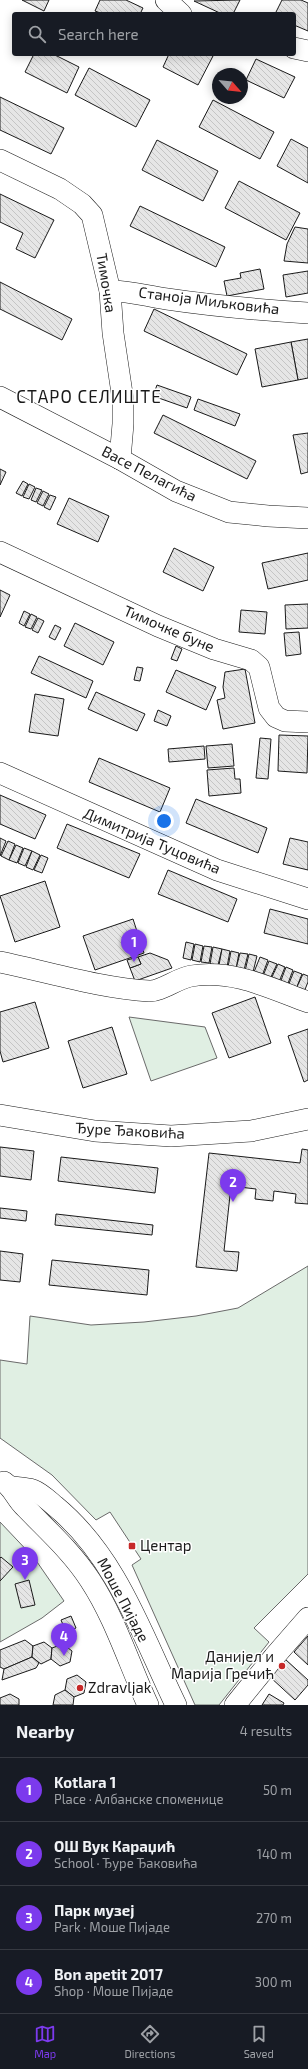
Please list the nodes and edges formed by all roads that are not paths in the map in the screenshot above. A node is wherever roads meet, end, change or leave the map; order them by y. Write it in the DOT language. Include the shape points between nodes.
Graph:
graph roads {
  1 [pos="166,0"];
  2 [pos="179,12"];
  3 [pos="296,48"];
  4 [pos="308,51"];
  5 [pos="0,160"];
  6 [pos="110,291"];
  7 [pos="308,313"];
  8 [pos="0,397"];
  9 [pos="120,459"];
  10 [pos="308,518"];
  11 [pos="0,552"];
  12 [pos="308,722"];
  13 [pos="0,773"];
  14 [pos="308,899"];
  15 [pos="0,962"];
  16 [pos="308,1002"];
  17 [pos="0,1115"];
  18 [pos="308,1119"];
  19 [pos="6,1483"];
  20 [pos="308,1618"];
  21 [pos="148,1705"];
  22 [pos="176,1705"];
  23 [pos="235,1705"];
  1 -- 2 [label="street"];
  3 -- 4 [label="street"];
  5 -- 6 [label="street, Тимочка" via="60,190 82,204 92,215"];
  6 -- 7 [label="street, Станоја Миљковића" via="132,291 167,299"];
  6 -- 9 [label="street, Тимочка" via="123,400"];
  8 -- 9 [label="street, Васе Пелагића"];
  9 -- 10 [label="street, Васе Пелагића" via="176,491 229,512"];
  11 -- 12 [label="street, Тимочке буне" via="158,626 251,660 259,667 268,708 276,717"];
  13 -- 14 [label="street, Димитрија Туцовића" via="217,870"];
  15 -- 16 [label="street" via="115,987 151,992 184,977 200,974 222,975 252,980"];
  17 -- 18 [label="street, Ђуре Ђаковића" via="95,1131 171,1136 251,1131"];
  19 -- 21 [label="street, Моше Пијаде" via="24,1507 50,1530 90,1579"];
  19 -- 22 [label="street, Моше Пијаде" via="34,1490 45,1498 70,1519 95,1548 118,1583"];
  20 -- 23 [label="street"];
}
